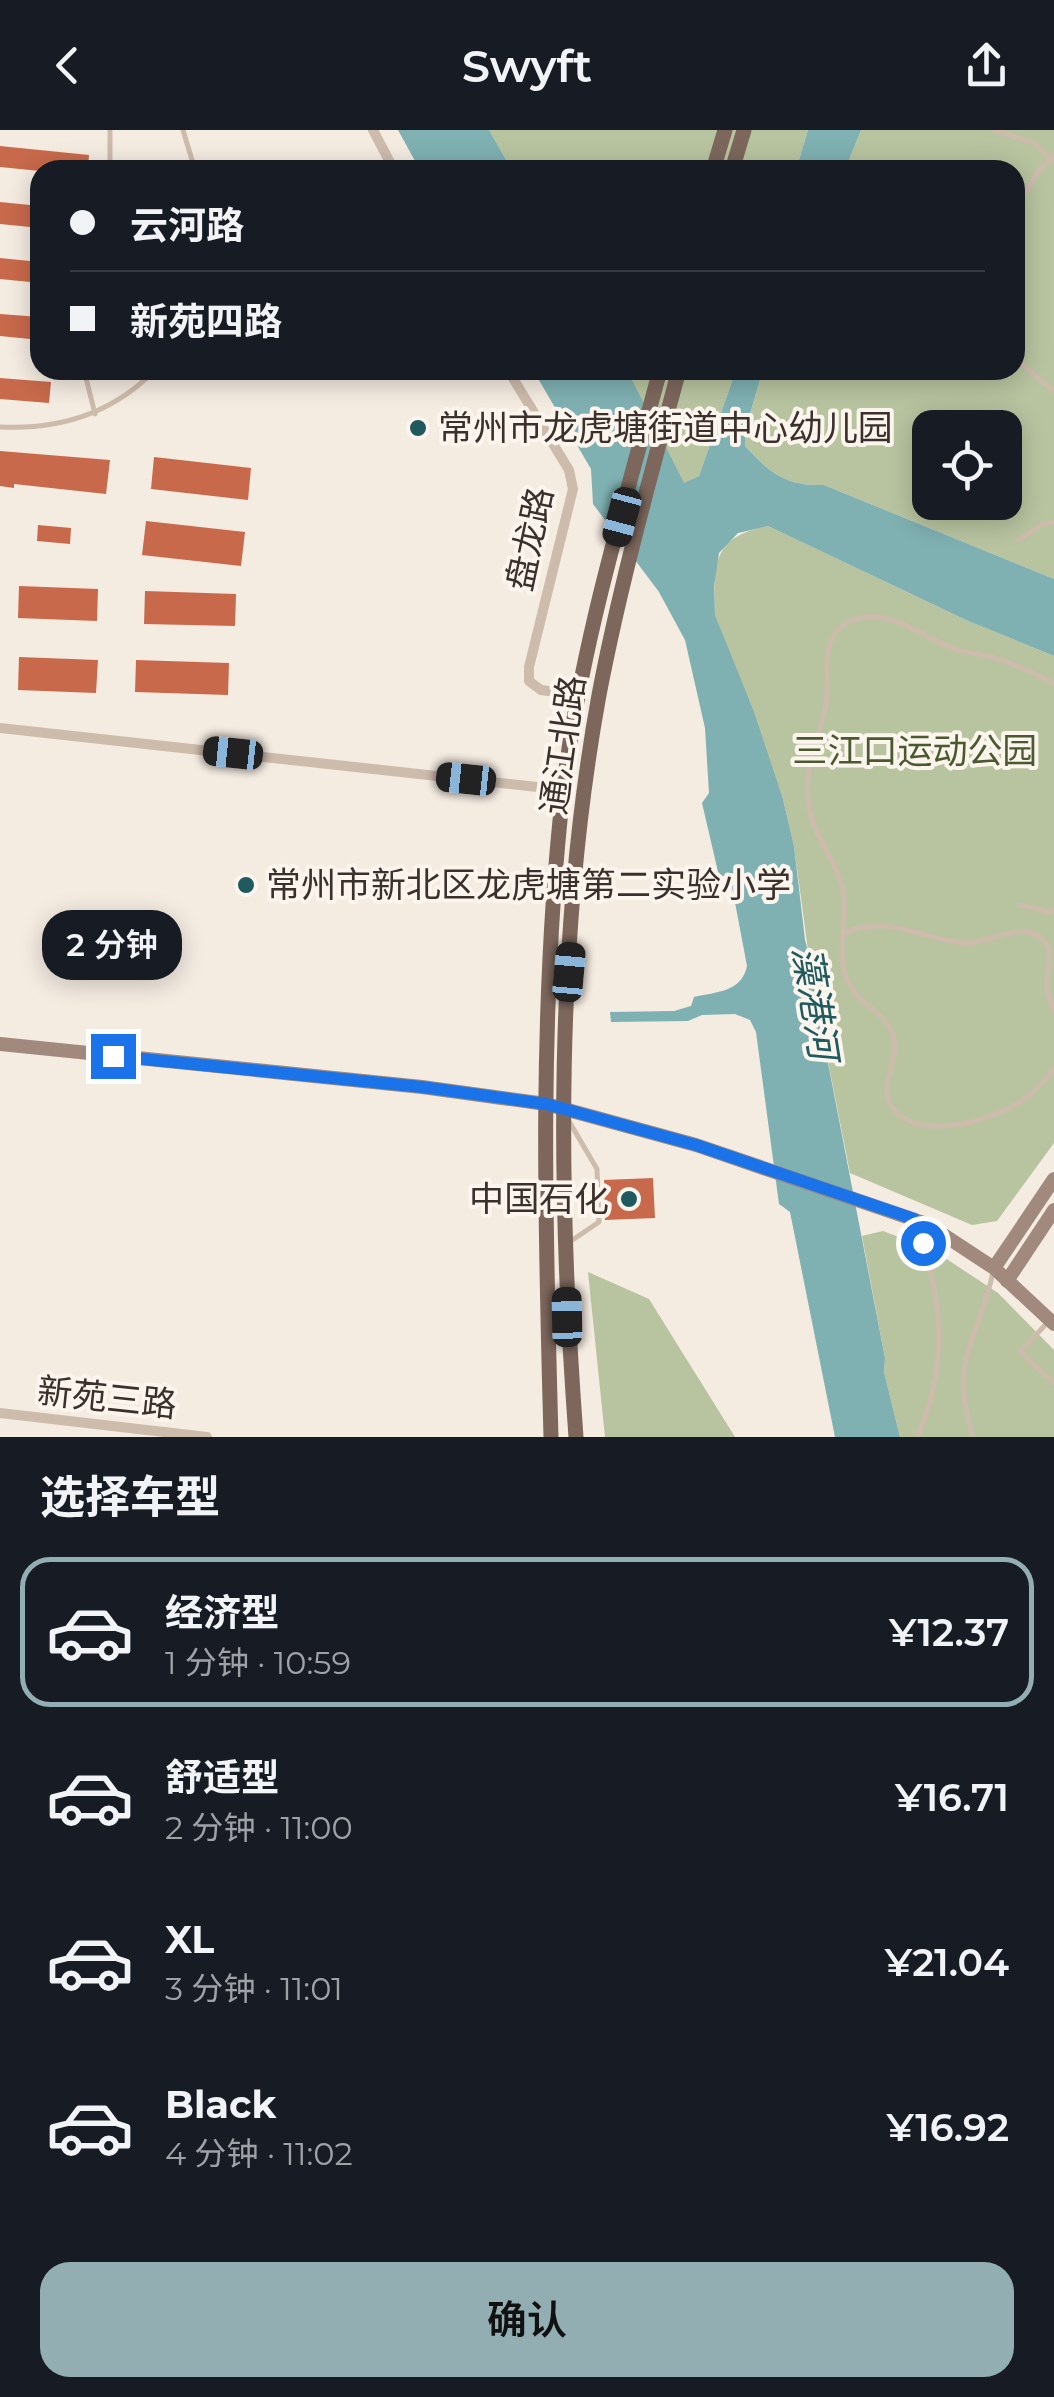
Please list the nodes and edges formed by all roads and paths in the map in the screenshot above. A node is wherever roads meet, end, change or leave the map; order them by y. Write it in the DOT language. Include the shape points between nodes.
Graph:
graph roads {
  1 [pos="110,130"];
  2 [pos="183,130"];
  3 [pos="373,130"];
  4 [pos="724,130"];
  5 [pos="744,130"];
  6 [pos="994,130"];
  7 [pos="1053,158"];
  8 [pos="110,160"];
  9 [pos="192,160"];
  10 [pos="389,160"];
  11 [pos="716,160"];
  12 [pos="735,160"];
  13 [pos="1025,193"];
  14 [pos="1025,367"];
  15 [pos="86,380"];
  16 [pos="144,380"];
  17 [pos="514,380"];
  18 [pos="657,380"];
  19 [pos="676,380"];
  20 [pos="1054,391"];
  21 [pos="95,414"];
  22 [pos="0,427"];
  23 [pos="1054,522"];
  24 [pos="1018,540"];
  25 [pos="1054,684"];
  26 [pos="580,695"];
  27 [pos="0,728"];
  28 [pos="564,790"];
  29 [pos="1021,905"];
  30 [pos="1054,909"];
  31 [pos="844,933"];
  32 [pos="1054,1011"];
  33 [pos="0,1044"];
  34 [pos="1054,1068"];
  35 [pos="546,1104"];
  36 [pos="562,1110"];
  37 [pos="1054,1179"];
  38 [pos="1054,1210"];
  39 [pos="914,1219"];
  40 [pos="566,1245"];
  41 [pos="994,1268"];
  42 [pos="1007,1281"];
  43 [pos="1052,1322"];
  44 [pos="1054,1384"];
  45 [pos="0,1414"];
  46 [pos="207,1437"];
  47 [pos="550,1437"];
  48 [pos="576,1437"];
  49 [pos="917,1437"];
  50 [pos="973,1437"];
  1 -- 8 [label="lane"];
  2 -- 9 [label="lane"];
  3 -- 10 [label="street"];
  4 -- 11 [label="main road"];
  5 -- 12 [label="main road"];
  6 -- 7 [label="lane" via="1036,144"];
  7 -- 13 [label="lane"];
  14 -- 20 [label="lane"];
  15 -- 21 [label="lane"];
  16 -- 21 [label="lane"];
  17 -- 26 [label="street, 盘龙路" via="574,489 529,681 542,690"];
  18 -- 26 [label="main road, 通江北路"];
  19 -- 36 [label="main road, 通江北路" via="599,697 584,798"];
  21 -- 22 [label="lane"];
  23 -- 24 [label="lane"];
  25 -- 31 [label="lane" via="880,617 845,623 833,636 827,704 806,782 813,823 843,888"];
  26 -- 28 [label="main road, 通江北路"];
  27 -- 28 [label="street"];
  28 -- 35 [label="main road, 通江北路"];
  29 -- 30 [label="lane"];
  31 -- 32 [label="lane" via="891,924 972,944 1019,931 1036,935 1050,954 1046,988"];
  31 -- 34 [label="lane" via="850,986 891,1029 896,1048 887,1098 906,1120 956,1124 1000,1113 1042,1085"];
  33 -- 35 [label="street"];
  35 -- 36 [label="street"];
  35 -- 47 [label="main road, 通江北路"];
  36 -- 39 [label="street" via="696,1145"];
  36 -- 40 [label="main road, 通江北路"];
  36 -- 40 [label="lane" via="596,1169 599,1222"];
  37 -- 41 [label="street"];
  38 -- 42 [label="street"];
  39 -- 41 [label="street"];
  39 -- 49 [label="lane" via="932,1267 939,1322 938,1373"];
  40 -- 48 [label="main road, 通江北路"];
  41 -- 42 [label="street"];
  41 -- 50 [label="lane" via="962,1368"];
  42 -- 43 [label="street"];
  43 -- 44 [label="lane" via="1020,1352"];
  45 -- 46 [label="street, 新苑三路"];
}
